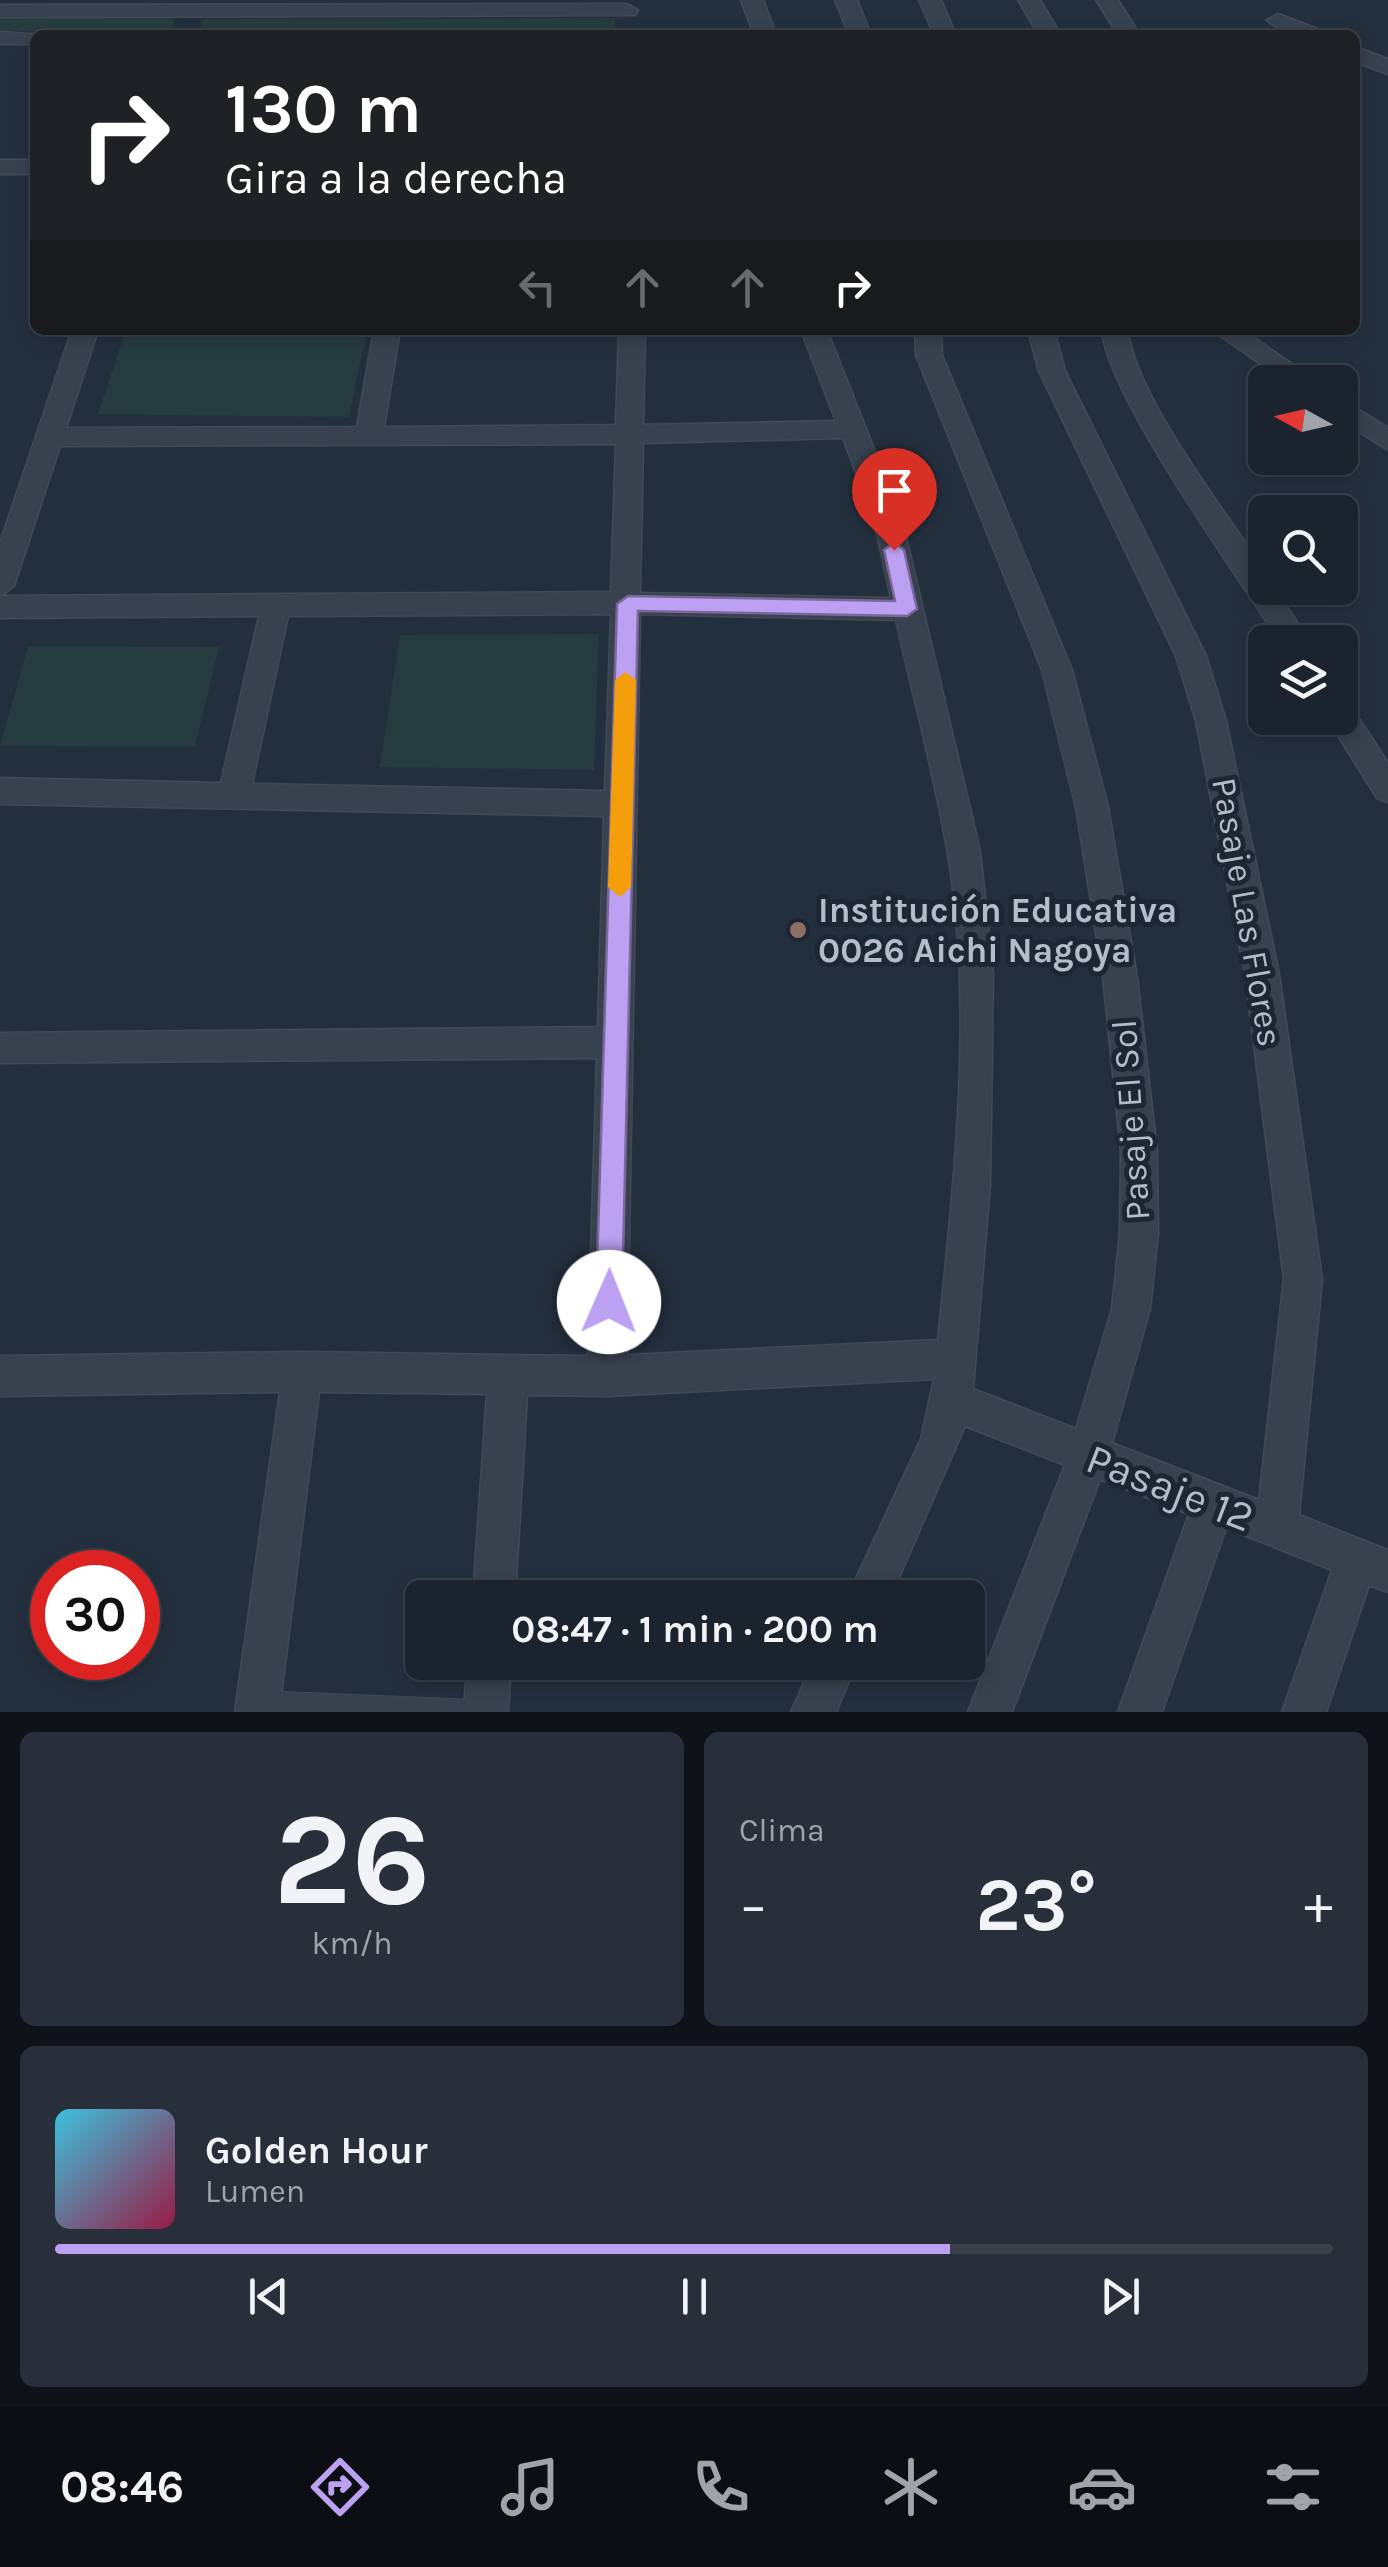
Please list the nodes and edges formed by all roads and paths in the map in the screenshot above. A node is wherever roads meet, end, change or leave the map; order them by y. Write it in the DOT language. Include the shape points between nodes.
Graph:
graph roads {
  1 [pos="752,0"];
  2 [pos="846,0"];
  3 [pos="930,0"];
  4 [pos="1029,0"];
  5 [pos="1107,0"];
  6 [pos="194,5"];
  7 [pos="626,5"];
  8 [pos="0,11"];
  9 [pos="1278,20"];
  10 [pos="186,30"];
  11 [pos="631,30"];
  12 [pos="763,30"];
  13 [pos="858,30"];
  14 [pos="942,30"];
  15 [pos="1047,30"];
  16 [pos="1126,30"];
  17 [pos="1301,30"];
  18 [pos="0,38"];
  19 [pos="30,38"];
  20 [pos="1360,56"];
  21 [pos="1388,68"];
  22 [pos="0,167"];
  23 [pos="30,167"];
  24 [pos="83,335"];
  25 [pos="386,335"];
  26 [pos="632,335"];
  27 [pos="816,335"];
  28 [pos="1042,335"];
  29 [pos="1115,335"];
  30 [pos="1233,335"];
  31 [pos="928,343"];
  32 [pos="1279,365"];
  33 [pos="1358,420"];
  34 [pos="856,429"];
  35 [pos="369,433"];
  36 [pos="50,438"];
  37 [pos="630,438"];
  38 [pos="1388,442"];
  39 [pos="0,586"];
  40 [pos="628,604"];
  41 [pos="276,605"];
  42 [pos="0,607"];
  43 [pos="907,609"];
  44 [pos="1284,625"];
  45 [pos="1353,735"];
  46 [pos="1388,790"];
  47 [pos="0,791"];
  48 [pos="233,798"];
  49 [pos="622,804"];
  50 [pos="616,1042"];
  51 [pos="0,1048"];
  52 [pos="955,1360"];
  53 [pos="302,1372"];
  54 [pos="0,1376"];
  55 [pos="508,1376"];
  56 [pos="607,1376"];
  57 [pos="952,1401"];
  58 [pos="1088,1458"];
  59 [pos="1213,1504"];
  60 [pos="1277,1528"];
  61 [pos="1372,1566"];
  62 [pos="495,1580"];
  63 [pos="876,1580"];
  64 [pos="488,1680"];
  65 [pos="828,1680"];
  66 [pos="257,1707"];
  67 [pos="476,1712"];
  68 [pos="486,1712"];
  69 [pos="813,1712"];
  70 [pos="990,1712"];
  71 [pos="1140,1712"];
  72 [pos="1304,1712"];
  1 -- 12 [label="street"];
  2 -- 13 [label="street"];
  3 -- 14 [label="street"];
  4 -- 15 [label="street"];
  5 -- 16 [label="street"];
  6 -- 7 [label="street"];
  6 -- 8 [label="street"];
  6 -- 10 [label="street"];
  7 -- 11 [label="street"];
  9 -- 17 [label="street"];
  18 -- 19 [label="street"];
  20 -- 21 [label="street"];
  22 -- 23 [label="street"];
  24 -- 36 [label="street"];
  25 -- 35 [label="street"];
  26 -- 37 [label="street"];
  27 -- 34 [label="street"];
  28 -- 60 [label="street, Pasaje Las Flores" via="1052,370 1191,656 1211,721 1262,974 1303,1279"];
  29 -- 44 [label="street" via="1117,352 1158,428"];
  30 -- 32 [label="street"];
  31 -- 58 [label="street, Pasaje El Sol" via="1057,670 1092,807 1120,977 1139,1152 1139,1232 1131,1309"];
  33 -- 38 [label="street"];
  34 -- 37 [label="street"];
  34 -- 43 [label="street" via="888,520"];
  35 -- 36 [label="street"];
  35 -- 37 [label="street"];
  36 -- 39 [label="street"];
  37 -- 40 [label="street"];
  40 -- 41 [label="street"];
  40 -- 43 [label="street"];
  40 -- 49 [label="street"];
  41 -- 42 [label="street"];
  41 -- 48 [label="street"];
  43 -- 52 [label="street" via="964,851 976,975 972,1184"];
  45 -- 46 [label="street"];
  47 -- 48 [label="street"];
  48 -- 49 [label="street"];
  49 -- 50 [label="street"];
  50 -- 51 [label="street"];
  50 -- 56 [label="street"];
  52 -- 56 [label="street"];
  52 -- 57 [label="street"];
  53 -- 54 [label="street"];
  53 -- 55 [label="street"];
  53 -- 66 [label="street"];
  55 -- 56 [label="street"];
  55 -- 62 [label="street"];
  57 -- 58 [label="street, Pasaje 12"];
  57 -- 63 [label="street" via="940,1444"];
  58 -- 59 [label="street, Pasaje 12"];
  58 -- 70 [label="street, Pasaje El Sol"];
  59 -- 60 [label="street, Pasaje 12"];
  59 -- 71 [label="street"];
  60 -- 61 [label="street, Pasaje 12"];
  61 -- 72 [label="street"];
  64 -- 68 [label="street"];
  65 -- 69 [label="street"];
  66 -- 67 [label="lane"];
}
